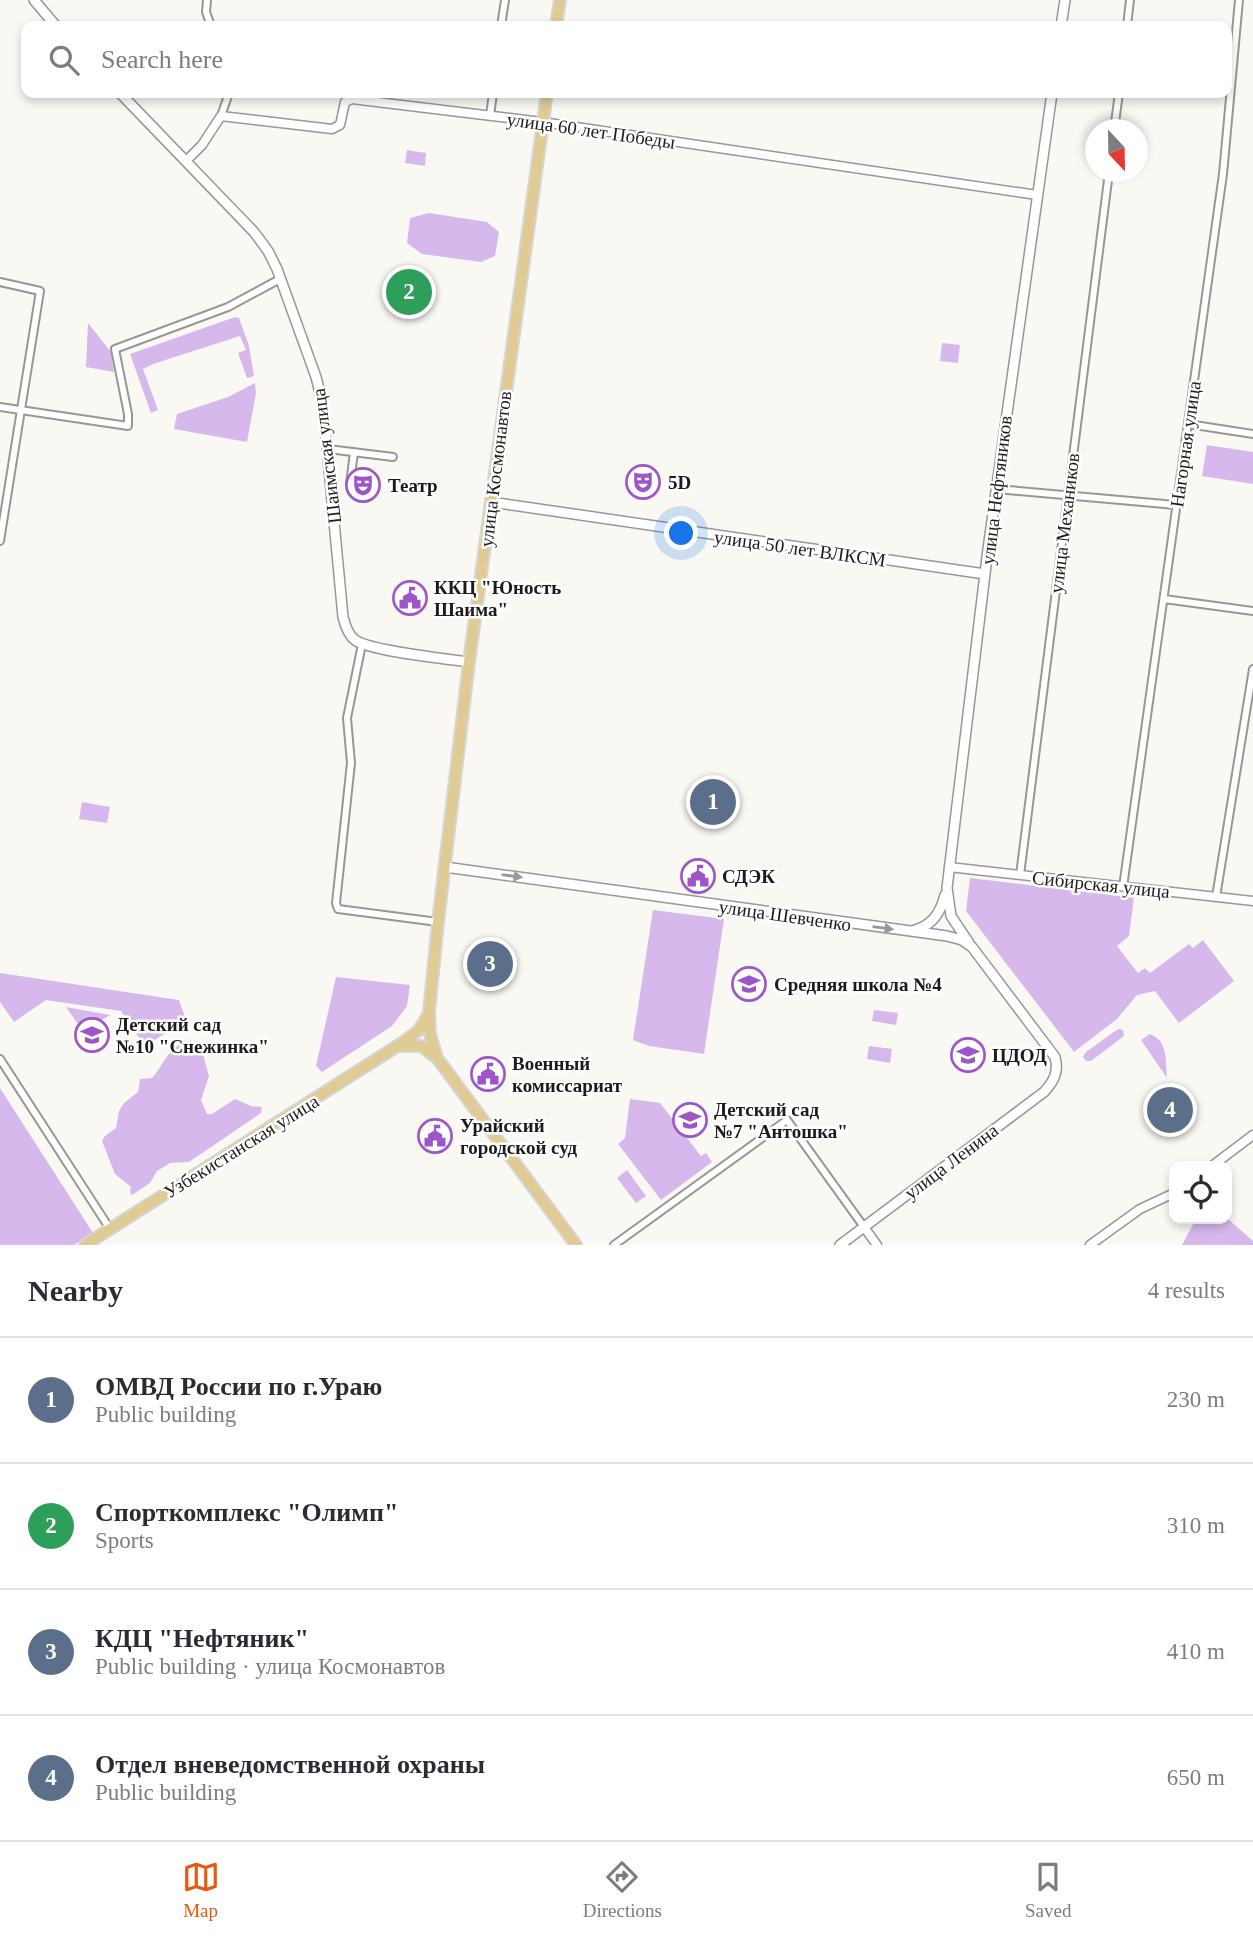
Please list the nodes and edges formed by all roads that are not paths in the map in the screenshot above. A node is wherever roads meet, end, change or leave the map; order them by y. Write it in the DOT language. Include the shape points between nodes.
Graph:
graph roads {
  1 [pos="34,0"];
  2 [pos="207,0"];
  3 [pos="505,0"];
  4 [pos="560,0"];
  5 [pos="1065,0"];
  6 [pos="1130,0"];
  7 [pos="1239,0"];
  8 [pos="53,21"];
  9 [pos="209,21"];
  10 [pos="502,21"];
  11 [pos="557,21"];
  12 [pos="1062,21"];
  13 [pos="1128,21"];
  14 [pos="1232,76"];
  15 [pos="125,98"];
  16 [pos="227,98"];
  17 [pos="492,98"];
  18 [pos="546,98"];
  19 [pos="1051,98"];
  20 [pos="1118,98"];
  21 [pos="1230,98"];
  22 [pos="221,116"];
  23 [pos="490,116"];
  24 [pos="1115,119"];
  25 [pos="542,122"];
  26 [pos="186,161"];
  27 [pos="1108,182"];
  28 [pos="1037,195"];
  29 [pos="280,279"];
  30 [pos="0,282"];
  31 [pos="0,407"];
  32 [pos="20,409"];
  33 [pos="1188,424"];
  34 [pos="1253,435"];
  35 [pos="328,449"];
  36 [pos="354,452"];
  37 [pos="393,457"];
  38 [pos="349,484"];
  39 [pos="996,489"];
  40 [pos="1067,496"];
  41 [pos="491,502"];
  42 [pos="1176,505"];
  43 [pos="0,541"];
  44 [pos="985,574"];
  45 [pos="1164,599"];
  46 [pos="1253,611"];
  47 [pos="362,644"];
  48 [pos="469,662"];
  49 [pos="1253,669"];
  50 [pos="445,867"];
  51 [pos="949,867"];
  52 [pos="1020,875"];
  53 [pos="1123,887"];
  54 [pos="947,888"];
  55 [pos="1216,897"];
  56 [pos="1253,901"];
  57 [pos="438,922"];
  58 [pos="910,932"];
  59 [pos="972,947"];
  60 [pos="429,1012"];
  61 [pos="397,1047"];
  62 [pos="437,1058"];
  63 [pos="0,1059"];
  64 [pos="1253,1135"];
  65 [pos="1219,1161"];
  66 [pos="1169,1195"];
  67 [pos="864,1227"];
  68 [pos="110,1229"];
  69 [pos="85,1245"];
  70 [pos="576,1245"];
  71 [pos="614,1245"];
  72 [pos="840,1245"];
  73 [pos="877,1245"];
  74 [pos="1090,1245"];
  1 -- 8 [label="main road"];
  2 -- 9 [label="street"];
  3 -- 10 [label="street"];
  4 -- 11 [label="main road"];
  5 -- 12 [label="main road"];
  6 -- 13 [label="street"];
  7 -- 14 [label="street, Нагорная улица"];
  15 -- 26 [label="main road, Шаимская улица"];
  16 -- 22 [label="street"];
  17 -- 23 [label="street"];
  18 -- 25 [label="main road, улица Космонавтов"];
  19 -- 28 [label="main road, улица Нефтяников"];
  20 -- 24 [label="street"];
  21 -- 33 [label="street, Нагорная улица"];
  22 -- 23 [label="street, улица 60 лет Победы" via="332,129 340,125 345,102 352,99"];
  22 -- 26 [label="street"];
  23 -- 25 [label="street, улица 60 лет Победы"];
  25 -- 28 [label="street, улица 60 лет Победы"];
  25 -- 41 [label="main road, улица Космонавтов"];
  26 -- 29 [label="main road, Шаимская улица" via="261,242"];
  27 -- 40 [label="street, улица Механиков"];
  28 -- 39 [label="main road, улица Нефтяников"];
  29 -- 32 [label="street" via="228,307 115,349 128,426"];
  29 -- 35 [label="main road, Шаимская улица" via="319,386"];
  30 -- 32 [label="street" via="40,290"];
  31 -- 32 [label="street"];
  32 -- 43 [label="street"];
  33 -- 34 [label="street"];
  33 -- 42 [label="street, Нагорная улица"];
  35 -- 36 [label="street"];
  35 -- 47 [label="main road, Шаимская улица" via="342,617 349,634"];
  36 -- 37 [label="street"];
  36 -- 38 [label="street"];
  39 -- 40 [label="street"];
  39 -- 44 [label="main road, улица Нефтяников"];
  40 -- 42 [label="street"];
  40 -- 52 [label="street, улица Механиков"];
  41 -- 44 [label="main road, улица 50 лет ВЛКСМ"];
  41 -- 48 [label="main road, улица Космонавтов"];
  42 -- 45 [label="street, Нагорная улица"];
  44 -- 51 [label="main road, улица Нефтяников"];
  45 -- 46 [label="street"];
  45 -- 53 [label="street, Нагорная улица"];
  47 -- 48 [label="main road"];
  47 -- 57 [label="street" via="346,718 352,763 336,903 338,909"];
  48 -- 50 [label="main road, улица Космонавтов"];
  49 -- 55 [label="street"];
  50 -- 57 [label="main road, улица Космонавтов"];
  50 -- 58 [label="main road, улица Шевченко, one-way"];
  51 -- 52 [label="street, Сибирская улица"];
  51 -- 54 [label="main road, улица Нефтяников"];
  52 -- 53 [label="street, Сибирская улица"];
  53 -- 55 [label="street, Сибирская улица"];
  54 -- 58 [label="main road, улица Нефтяников" via="936,918"];
  54 -- 59 [label="main road, улица Нефтяников" via="951,916"];
  55 -- 56 [label="street, Сибирская улица"];
  57 -- 60 [label="main road, улица Космонавтов"];
  58 -- 59 [label="main road, улица Шевченко" via="956,938"];
  59 -- 67 [label="main road, улица Ленина" via="1050,1050 1057,1072 1044,1092"];
  60 -- 61 [label="main road, Узбекистанская улица" via="419,1030"];
  60 -- 62 [label="main road, улица Космонавтов"];
  61 -- 62 [label="main road" via="415,1045"];
  61 -- 68 [label="main road, Узбекистанская улица"];
  62 -- 70 [label="main road"];
  63 -- 68 [label="street"];
  64 -- 65 [label="street"];
  66 -- 74 [label="street" via="1140,1209"];
  67 -- 71 [label="street" via="787,1120"];
  67 -- 72 [label="main road, улица Ленина"];
  67 -- 73 [label="street"];
  68 -- 69 [label="main road, Узбекистанская улица"];
}
